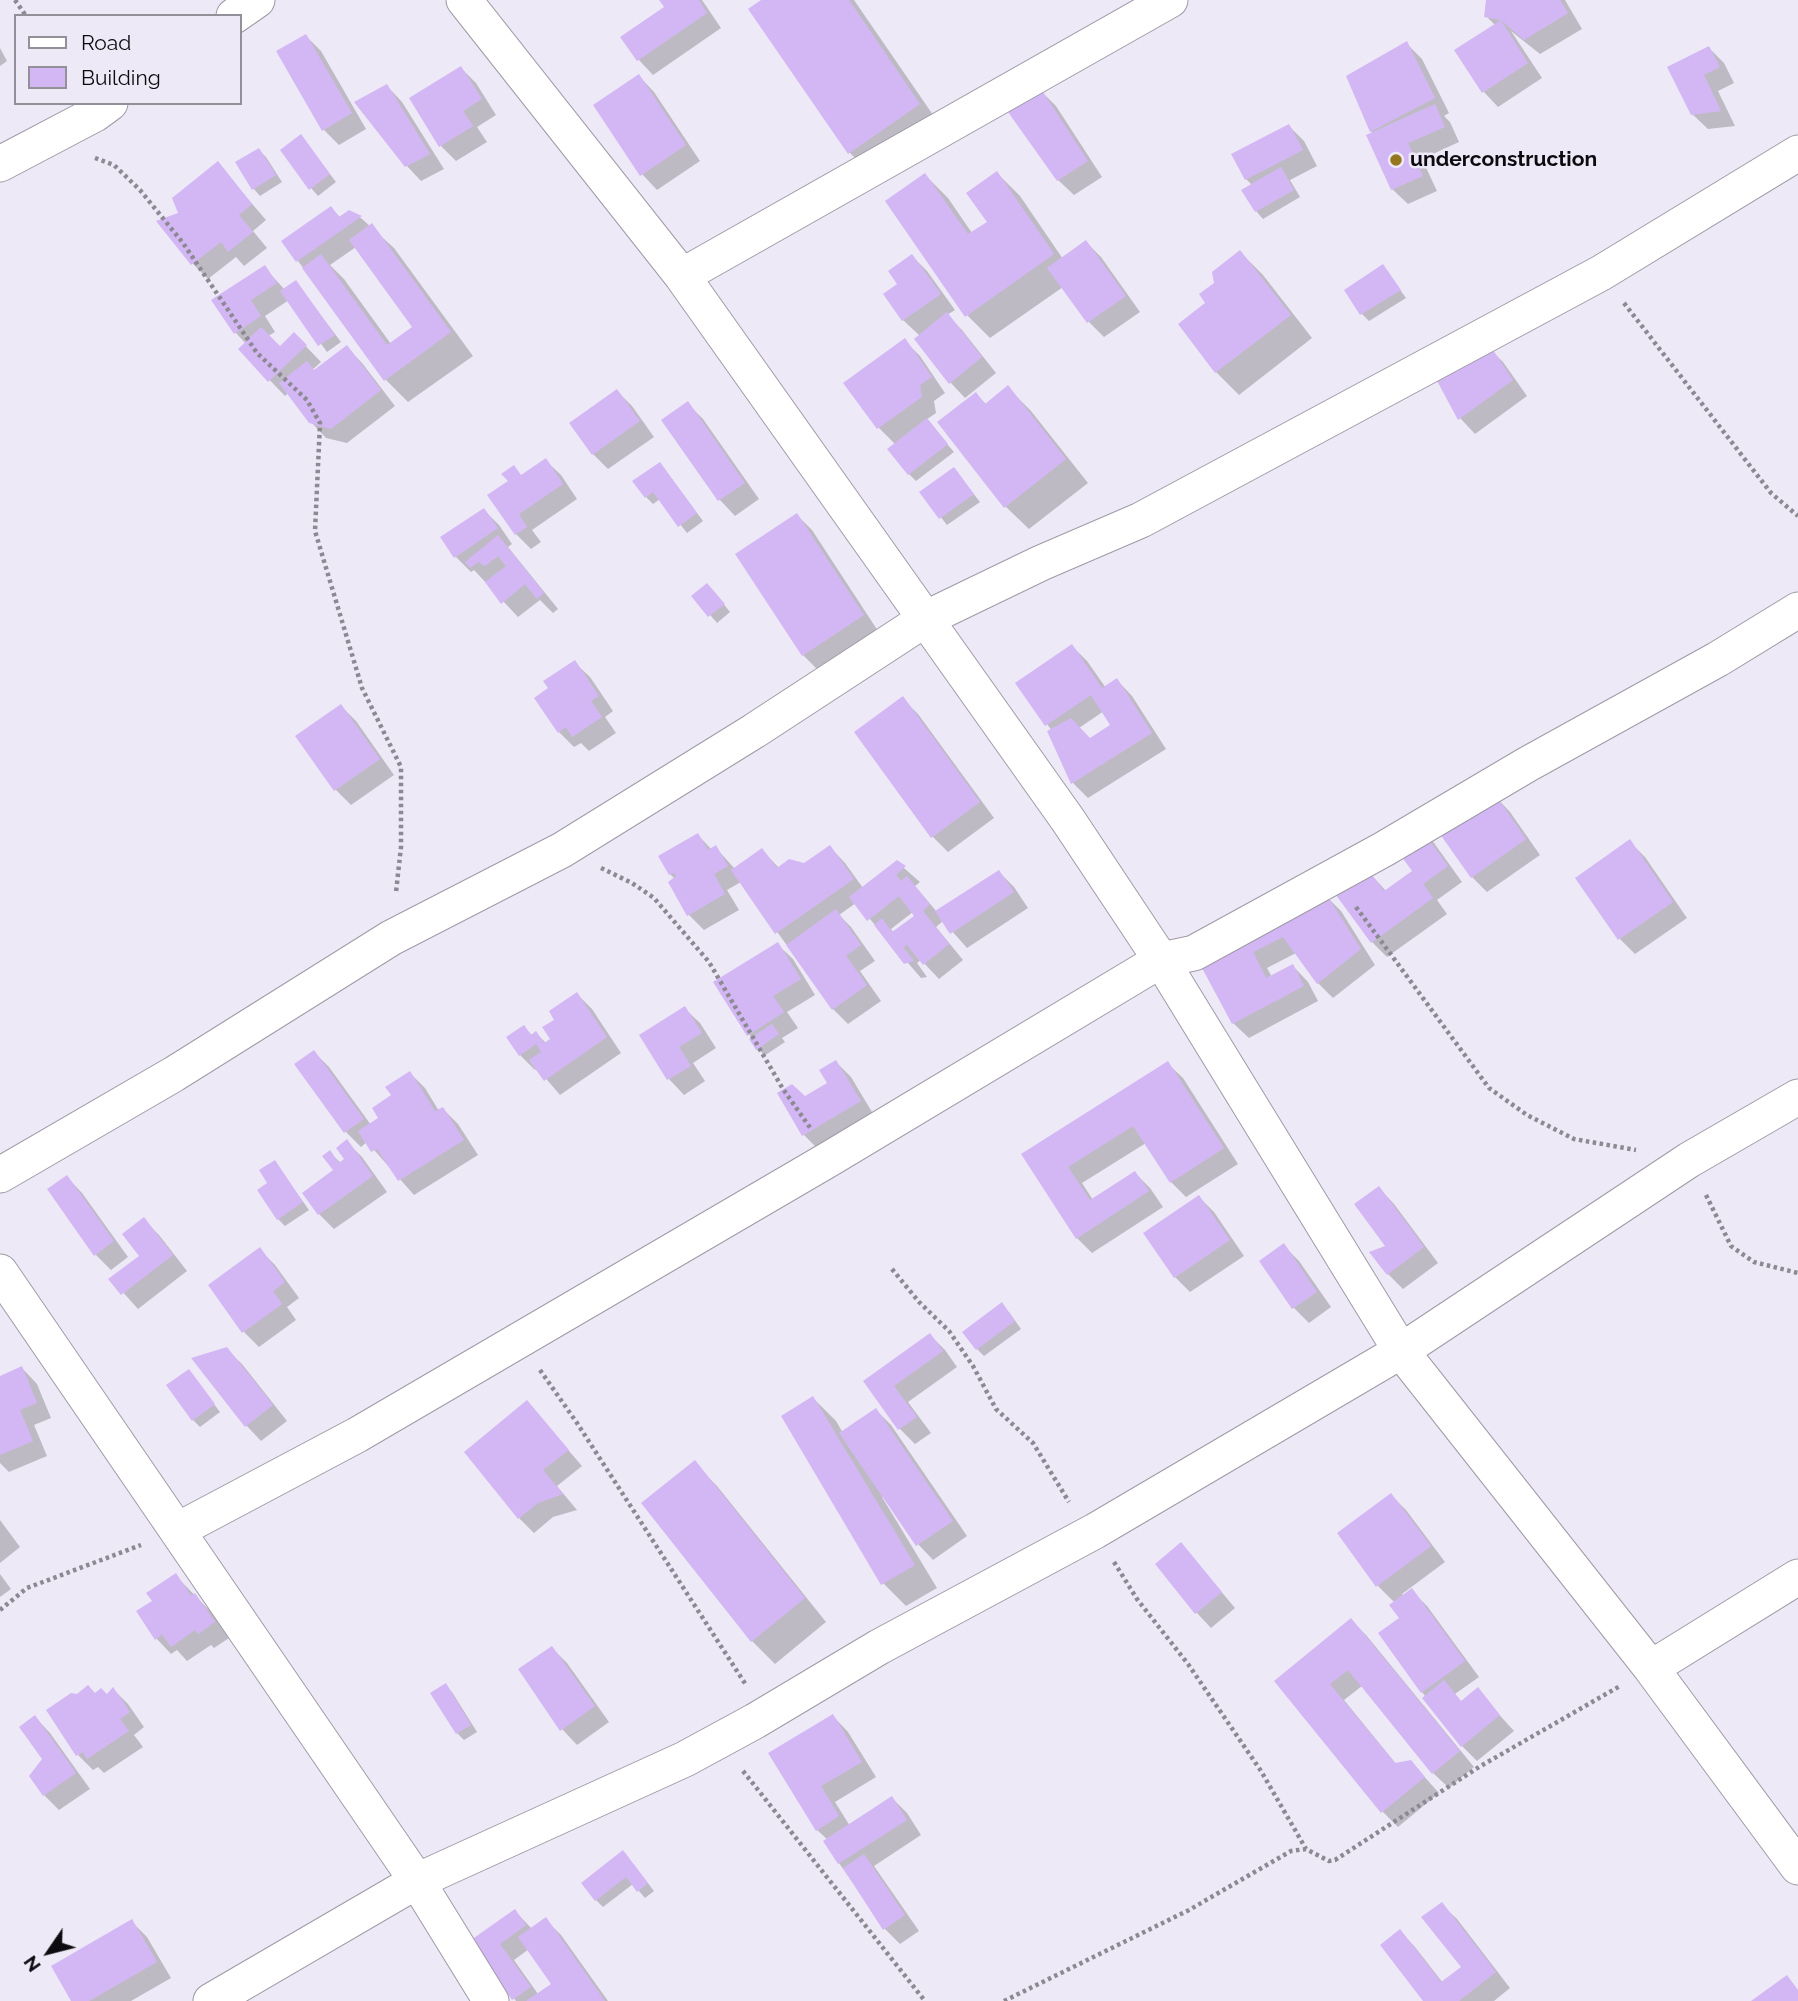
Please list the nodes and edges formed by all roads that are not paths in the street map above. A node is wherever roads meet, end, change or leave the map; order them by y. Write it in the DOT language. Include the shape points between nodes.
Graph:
graph roads {
  1 [pos="257,0"];
  2 [pos="464,0"];
  3 [pos="1171,0"];
  4 [pos="237,14"];
  5 [pos="107,105"];
  6 [pos="1798,153"];
  7 [pos="0,164"];
  8 [pos="682,276"];
  9 [pos="1798,610"];
  10 [pos="927,618"];
  11 [pos="1161,960"];
  12 [pos="1798,1097"];
  13 [pos="0,1175"];
  14 [pos="0,1272"];
  15 [pos="1401,1352"];
  16 [pos="178,1530"];
  17 [pos="1798,1577"];
  18 [pos="1651,1668"];
  19 [pos="1798,1867"];
  20 [pos="417,1881"];
  21 [pos="211,2001"];
  22 [pos="491,2001"];
  1 -- 4 [label="street"];
  2 -- 8 [label="street"];
  3 -- 8 [label="street"];
  5 -- 7 [label="street"];
  6 -- 10 [label="street" via="1601,272 1141,520"];
  8 -- 10 [label="street"];
  9 -- 11 [label="street" via="1384,849 1194,953"];
  10 -- 11 [label="street"];
  10 -- 13 [label="street" via="562,850 391,938 174,1074"];
  11 -- 15 [label="street"];
  11 -- 16 [label="street" via="357,1435"];
  12 -- 15 [label="street" via="1689,1160"];
  14 -- 16 [label="street"];
  15 -- 18 [label="street"];
  15 -- 20 [label="street" via="1095,1531 879,1647 685,1759"];
  16 -- 20 [label="street"];
  17 -- 18 [label="street"];
  18 -- 19 [label="street"];
  20 -- 21 [label="street"];
  20 -- 22 [label="street"];
}
